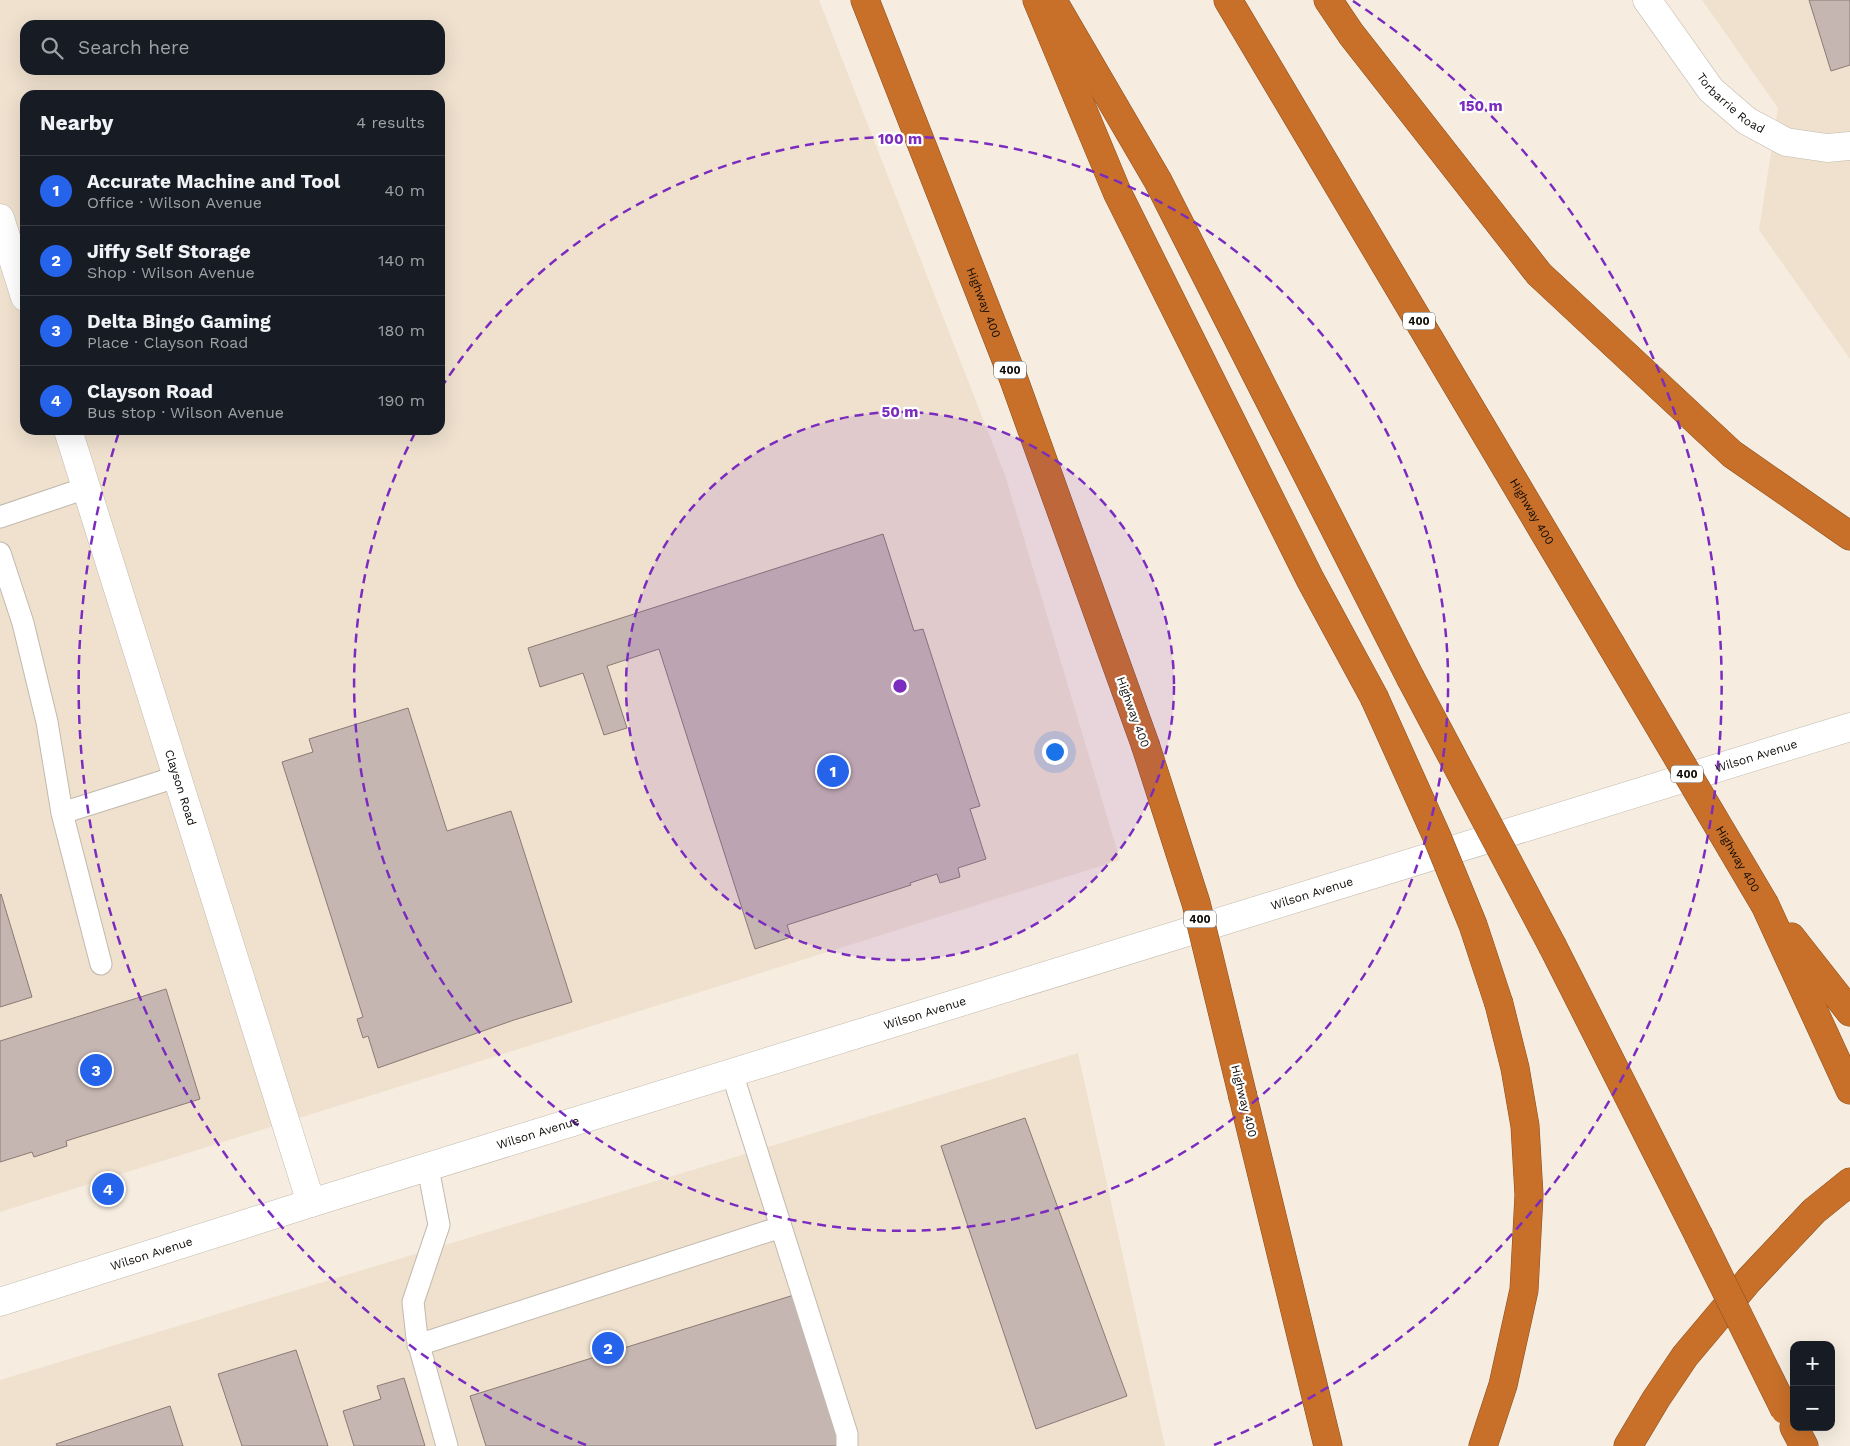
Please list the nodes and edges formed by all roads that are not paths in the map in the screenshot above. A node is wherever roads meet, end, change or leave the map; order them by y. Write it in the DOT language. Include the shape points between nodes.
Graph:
graph roads {
  1 [pos="865,0"];
  2 [pos="1037,0"];
  3 [pos="1052,0"];
  4 [pos="1228,0"];
  5 [pos="1328,0"];
  6 [pos="1647,0"];
  7 [pos="1850,146"];
  8 [pos="0,218"];
  9 [pos="20,281"];
  10 [pos="70,435"];
  11 [pos="86,488"];
  12 [pos="0,517"];
  13 [pos="1850,536"];
  14 [pos="0,553"];
  15 [pos="1850,727"];
  16 [pos="176,777"];
  17 [pos="62,813"];
  18 [pos="1765,905"];
  19 [pos="101,964"];
  20 [pos="1850,1012"];
  21 [pos="732,1073"];
  22 [pos="1847,1085"];
  23 [pos="428,1168"];
  24 [pos="1850,1182"];
  25 [pos="311,1203"];
  26 [pos="781,1226"];
  27 [pos="0,1302"];
  28 [pos="418,1345"];
  29 [pos="1790,1419"];
  30 [pos="1796,1431"];
  31 [pos="447,1446"];
  32 [pos="847,1446"];
  33 [pos="1328,1446"];
  34 [pos="1483,1446"];
  35 [pos="1628,1446"];
  36 [pos="1804,1446"];
  1 -- 33 [label="highway, Highway 400 / 400, bridge" via="1014,380 1145,744 1196,903"];
  2 -- 34 [label="highway, bridge" via="1117,192 1310,580 1374,698 1473,925 1499,1004 1525,1126 1529,1196 1524,1290 1503,1385"];
  3 -- 29 [label="highway, bridge" via="1158,180 1410,677 1553,947"];
  4 -- 18 [label="highway, Highway 400 / 400, bridge"];
  5 -- 13 [label="highway" via="1538,274 1732,454"];
  6 -- 7 [label="main road, Torbarrie Road" via="1711,90 1747,121 1786,142 1827,148"];
  8 -- 9 [label="main road"];
  10 -- 11 [label="main road, Clayson Road"];
  11 -- 12 [label="lane"];
  11 -- 16 [label="main road, Clayson Road"];
  14 -- 17 [label="lane" via="23,623 47,722"];
  15 -- 21 [label="main road, Wilson Avenue"];
  16 -- 17 [label="lane"];
  16 -- 25 [label="main road, Clayson Road"];
  17 -- 19 [label="lane"];
  18 -- 20 [label="highway, Highway 400 / 400"];
  18 -- 22 [label="highway"];
  21 -- 23 [label="main road, Wilson Avenue"];
  21 -- 26 [label="lane"];
  23 -- 25 [label="main road, Wilson Avenue"];
  23 -- 28 [label="lane" via="439,1225 412,1302"];
  24 -- 35 [label="highway" via="1814,1211 1684,1356"];
  25 -- 27 [label="main road, Wilson Avenue"];
  26 -- 28 [label="lane"];
  26 -- 32 [label="lane" via="847,1434"];
  28 -- 31 [label="lane"];
  30 -- 36 [label="highway"];
}
